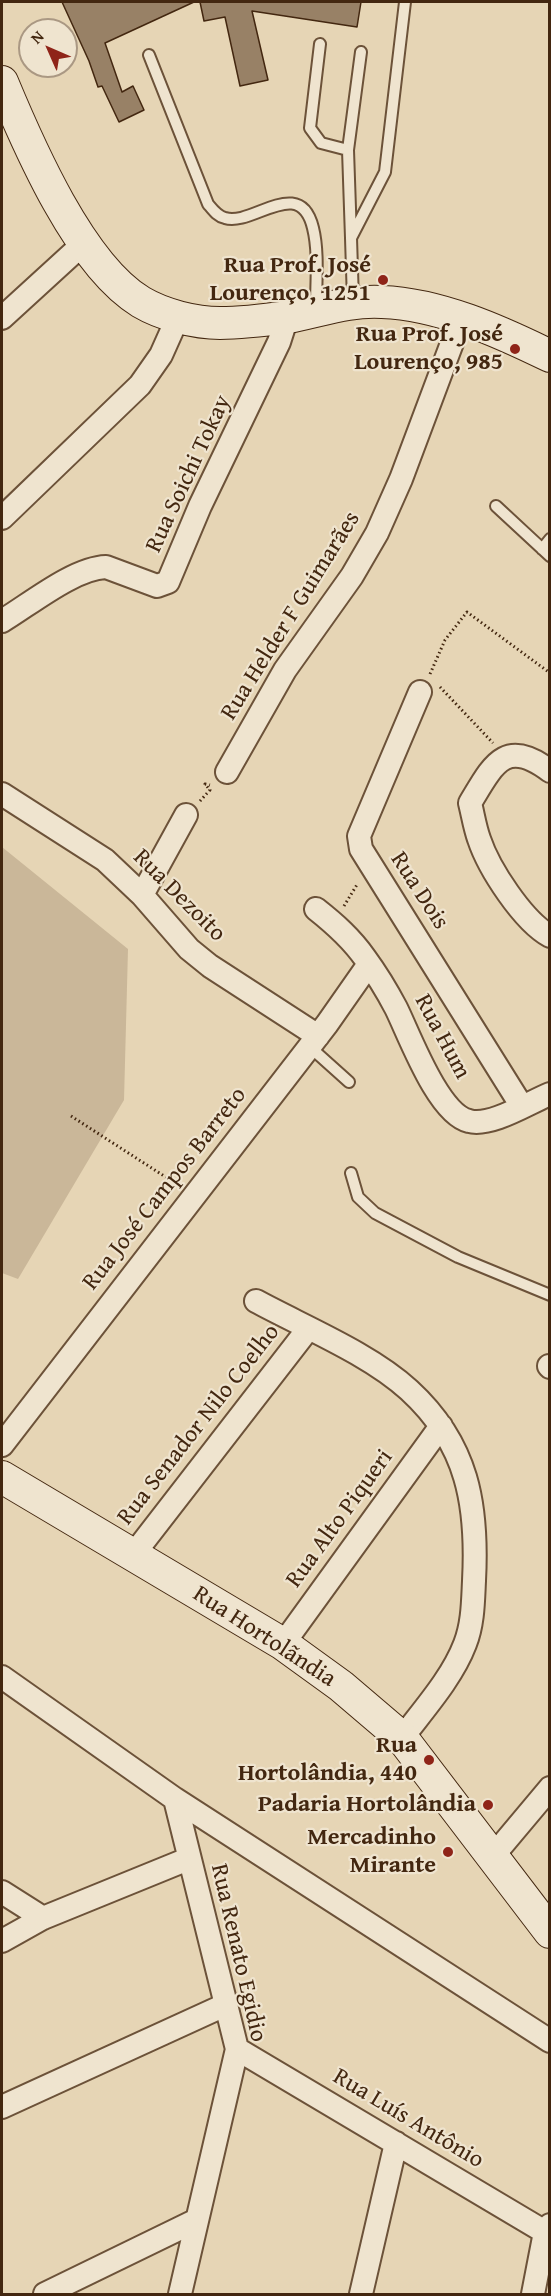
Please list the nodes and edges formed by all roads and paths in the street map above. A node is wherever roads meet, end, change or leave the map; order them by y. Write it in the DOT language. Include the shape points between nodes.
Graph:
graph roads {
  1 [pos="405,2"];
  2 [pos="320,44"];
  3 [pos="361,52"];
  4 [pos="149,55"];
  5 [pos="5,101"];
  6 [pos="348,150"];
  7 [pos="351,238"];
  8 [pos="84,243"];
  9 [pos="353,302"];
  10 [pos="302,314"];
  11 [pos="178,317"];
  12 [pos="2,318"];
  13 [pos="461,319"];
  14 [pos="549,356"];
  15 [pos="496,506"];
  16 [pos="2,518"];
  17 [pos="549,539"];
  18 [pos="546,553"];
  19 [pos="2,621"];
  20 [pos="549,673"];
  21 [pos="425,684"];
  22 [pos="498,763"];
  23 [pos="549,771"];
  24 [pos="220,782"];
  25 [pos="2,794"];
  26 [pos="186,815"];
  27 [pos="370,863"];
  28 [pos="142,896"];
  29 [pos="325,916"];
  30 [pos="542,932"];
  31 [pos="369,964"];
  32 [pos="314,1042"];
  33 [pos="349,1082"];
  34 [pos="549,1094"];
  35 [pos="521,1105"];
  36 [pos="71,1116"];
  37 [pos="351,1173"];
  38 [pos="195,1195"];
  39 [pos="549,1295"];
  40 [pos="256,1301"];
  41 [pos="308,1329"];
  42 [pos="441,1426"];
  43 [pos="2,1445"];
  44 [pos="2,1477"];
  45 [pos="133,1555"];
  46 [pos="283,1644"];
  47 [pos="2,1677"];
  48 [pos="402,1738"];
  49 [pos="549,1788"];
  50 [pos="176,1799"];
  51 [pos="493,1856"];
  52 [pos="188,1859"];
  53 [pos="2,1892"];
  54 [pos="43,1918"];
  55 [pos="549,1932"];
  56 [pos="2,1941"];
  57 [pos="225,2005"];
  58 [pos="549,2041"];
  59 [pos="237,2049"];
  60 [pos="2,2106"];
  61 [pos="396,2143"];
  62 [pos="197,2220"];
  63 [pos="547,2228"];
  64 [pos="45,2295"];
  65 [pos="180,2295"];
  66 [pos="361,2295"];
  67 [pos="533,2295"];
  1 -- 7 [label="lane" via="385,172"];
  2 -- 6 [label="lane" via="310,128 321,143"];
  3 -- 6 [label="lane"];
  4 -- 10 [label="lane" via="208,204 217,214 238,219 288,203 308,215 315,236"];
  5 -- 8 [label="street"];
  6 -- 7 [label="lane"];
  7 -- 9 [label="lane"];
  8 -- 11 [label="street" via="108,274 141,302"];
  8 -- 12 [label="street"];
  9 -- 10 [label="street"];
  9 -- 13 [label="street" via="412,306"];
  10 -- 11 [label="street" via="218,323"];
  10 -- 19 [label="street, Rua Soichi Tokay" via="279,342 168,582 157,586 97,567"];
  11 -- 16 [label="street" via="161,355 140,385"];
  13 -- 14 [label="street"];
  13 -- 24 [label="street, Rua Helder F Guimarães" via="377,533 352,576 285,670"];
  15 -- 18 [label="lane"];
  17 -- 18 [label="lane"];
  20 -- 21 [label="path" via="467,612 445,640"];
  21 -- 22 [label="path"];
  21 -- 27 [label="street, Rua Dois" via="359,836 361,849"];
  22 -- 23 [label="street" via="519,754"];
  22 -- 30 [label="street" via="471,803 479,841 503,884"];
  24 -- 26 [label="path" via="205,784 209,792"];
  25 -- 28 [label="street, Rua Dezoito" via="105,860"];
  26 -- 28 [label="street"];
  27 -- 29 [label="path"];
  27 -- 35 [label="street, Rua Dois"];
  28 -- 32 [label="street, Rua Dezoito" via="203,960"];
  29 -- 31 [label="street, Rua Hum"];
  31 -- 32 [label="street, Rua José Campos Barreto"];
  31 -- 35 [label="street, Rua Hum" via="396,1007 417,1058 449,1106 467,1121 487,1122"];
  32 -- 33 [label="lane"];
  32 -- 38 [label="street, Rua José Campos Barreto"];
  34 -- 35 [label="street, Rua Hum"];
  36 -- 38 [label="path"];
  37 -- 39 [label="lane" via="358,1197 375,1213 458,1257"];
  38 -- 43 [label="street, Rua José Campos Barreto"];
  40 -- 41 [label="street"];
  41 -- 42 [label="street" via="378,1367 409,1390"];
  41 -- 45 [label="street, Rua Senador Nilo Coelho"];
  42 -- 46 [label="street, Rua Alto Piqueri"];
  42 -- 48 [label="street" via="469,1485 476,1538 472,1614 466,1643 446,1679"];
  44 -- 45 [label="street, Rua Hortolãndia"];
  45 -- 46 [label="street, Rua Hortolãndia"];
  46 -- 48 [label="street, Rua Hortolãndia"];
  47 -- 50 [label="street"];
  48 -- 51 [label="street, Rua Hortolãndia"];
  49 -- 51 [label="street"];
  50 -- 52 [label="street, Rua Renato Egidio"];
  50 -- 58 [label="street"];
  51 -- 55 [label="street, Rua Hortolãndia"];
  52 -- 54 [label="street"];
  52 -- 57 [label="street, Rua Renato Egidio"];
  53 -- 54 [label="street"];
  54 -- 56 [label="street"];
  57 -- 59 [label="street, Rua Renato Egidio"];
  57 -- 60 [label="street"];
  59 -- 61 [label="street, Rua Luís Antônio"];
  59 -- 62 [label="street, Rua Renato Egidio"];
  61 -- 63 [label="street, Rua Luís Antônio"];
  61 -- 66 [label="street"];
  62 -- 64 [label="street"];
  62 -- 65 [label="street, Rua Renato Egidio"];
  63 -- 67 [label="street"];
}
